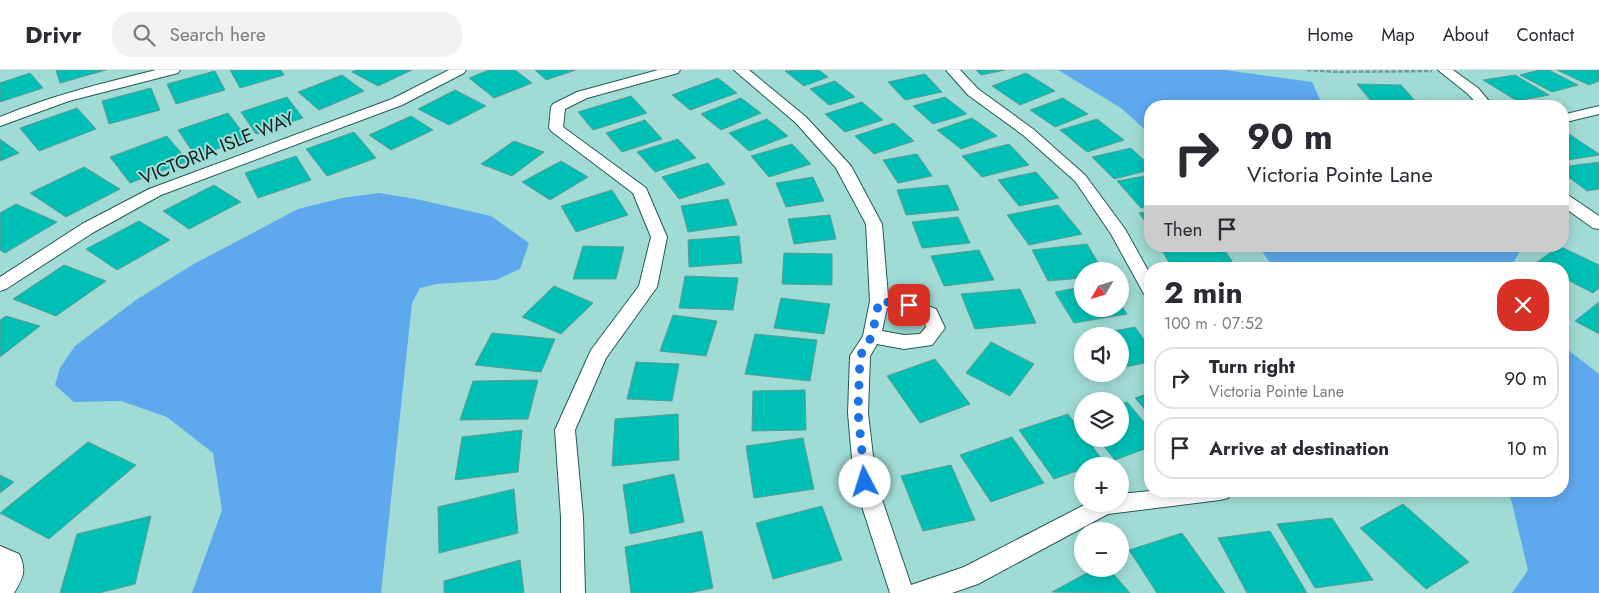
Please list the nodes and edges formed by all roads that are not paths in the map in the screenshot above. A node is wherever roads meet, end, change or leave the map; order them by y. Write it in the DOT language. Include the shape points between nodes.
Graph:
graph roads {
  1 [pos="173,70"];
  2 [pos="459,70"];
  3 [pos="673,70"];
  4 [pos="741,70"];
  5 [pos="953,70"];
  6 [pos="1445,70"];
  7 [pos="1481,100"];
  8 [pos="1599,110"];
  9 [pos="1569,117"];
  10 [pos="0,122"];
  11 [pos="1569,203"];
  12 [pos="1599,224"];
  13 [pos="1144,279"];
  14 [pos="0,285"];
  15 [pos="879,301"];
  16 [pos="872,336"];
  17 [pos="1174,497"];
  18 [pos="1129,503"];
  19 [pos="1093,512"];
  20 [pos="0,557"];
  21 [pos="0,592"];
  22 [pos="573,593"];
  23 [pos="902,593"];
  24 [pos="920,593"];
  1 -- 10 [label="street" via="30,109"];
  2 -- 14 [label="street, VICTORIA ISLE WAY" via="397,102 155,192 88,228"];
  3 -- 22 [label="street" via="582,96 558,107 556,128 640,191 659,237 648,286 598,355 565,430 572,517"];
  4 -- 15 [label="street" via="801,120 843,166 874,224"];
  5 -- 13 [label="street" via="973,92 1028,132 1080,178 1119,233"];
  6 -- 7 [label="street"];
  8 -- 9 [label="street"];
  11 -- 12 [label="street"];
  15 -- 16 [label="street"];
  15 -- 16 [label="street" via="909,305 930,314 936,328 925,340 904,342"];
  16 -- 23 [label="street" via="860,356 858,412 865,482"];
  17 -- 18 [label="street"];
  19 -- 24 [label="street" via="970,576"];
  20 -- 21 [label="street" via="11,562 13,570 10,580"];
}
